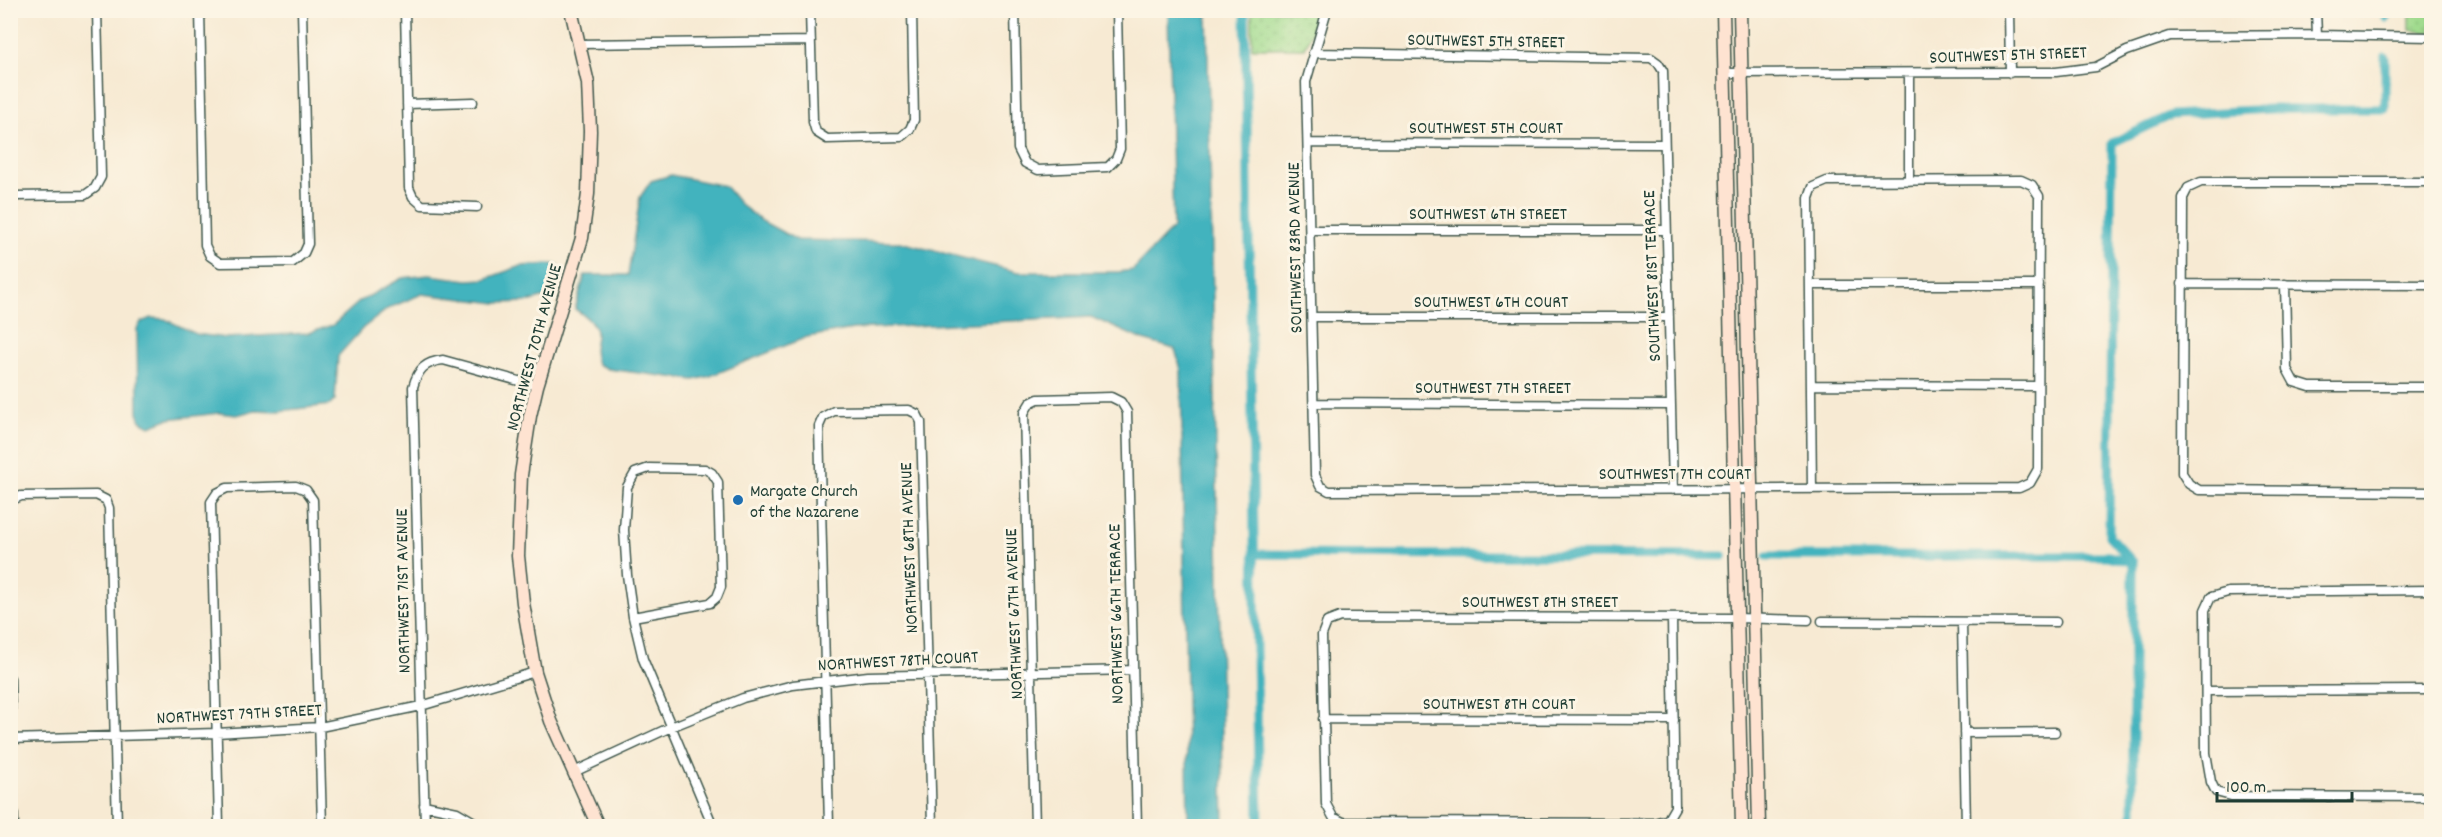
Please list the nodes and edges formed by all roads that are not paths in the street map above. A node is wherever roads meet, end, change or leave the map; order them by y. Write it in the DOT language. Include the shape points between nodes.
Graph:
graph roads {
  1 [pos="97,10"];
  2 [pos="200,10"];
  3 [pos="302,10"];
  4 [pos="405,10"];
  5 [pos="571,10"];
  6 [pos="810,10"];
  7 [pos="912,10"];
  8 [pos="1015,10"];
  9 [pos="1117,10"];
  10 [pos="1327,10"];
  11 [pos="1723,10"];
  12 [pos="1740,10"];
  13 [pos="2009,10"];
  14 [pos="2316,10"];
  15 [pos="2317,35"];
  16 [pos="2432,38"];
  17 [pos="810,41"];
  18 [pos="579,44"];
  19 [pos="1313,53"];
  20 [pos="1658,63"];
  21 [pos="1724,73"];
  22 [pos="1741,73"];
  23 [pos="2010,73"];
  24 [pos="1909,74"];
  25 [pos="472,102"];
  26 [pos="407,104"];
  27 [pos="1308,143"];
  28 [pos="1664,144"];
  29 [pos="1909,181"];
  30 [pos="2432,182"];
  31 [pos="10,194"];
  32 [pos="477,207"];
  33 [pos="1310,230"];
  34 [pos="1666,230"];
  35 [pos="2182,284"];
  36 [pos="2285,284"];
  37 [pos="1811,285"];
  38 [pos="2039,285"];
  39 [pos="2432,285"];
  40 [pos="1313,317"];
  41 [pos="1669,317"];
  42 [pos="1812,385"];
  43 [pos="537,386"];
  44 [pos="2038,386"];
  45 [pos="2432,387"];
  46 [pos="1030,403"];
  47 [pos="1314,403"];
  48 [pos="1671,405"];
  49 [pos="1320,486"];
  50 [pos="1751,489"];
  51 [pos="1812,489"];
  52 [pos="1673,490"];
  53 [pos="1734,490"];
  54 [pos="2432,492"];
  55 [pos="11,500"];
  56 [pos="2432,590"];
  57 [pos="633,617"];
  58 [pos="1672,618"];
  59 [pos="1737,618"];
  60 [pos="1754,620"];
  61 [pos="1808,620"];
  62 [pos="1822,621"];
  63 [pos="2056,622"];
  64 [pos="1962,623"];
  65 [pos="1031,670"];
  66 [pos="1133,670"];
  67 [pos="535,672"];
  68 [pos="928,674"];
  69 [pos="10,678"];
  70 [pos="826,679"];
  71 [pos="2432,690"];
  72 [pos="2206,691"];
  73 [pos="421,706"];
  74 [pos="1323,719"];
  75 [pos="1674,720"];
  76 [pos="320,727"];
  77 [pos="672,727"];
  78 [pos="2055,732"];
  79 [pos="218,733"];
  80 [pos="1964,733"];
  81 [pos="115,735"];
  82 [pos="11,739"];
  83 [pos="574,772"];
  84 [pos="2432,797"];
  85 [pos="424,805"];
  86 [pos="1577,825"];
  87 [pos="14,826"];
  88 [pos="117,826"];
  89 [pos="219,826"];
  90 [pos="322,826"];
  91 [pos="425,826"];
  92 [pos="481,826"];
  93 [pos="598,826"];
  94 [pos="712,826"];
  95 [pos="829,826"];
  96 [pos="932,826"];
  97 [pos="1035,826"];
  98 [pos="1137,826"];
  99 [pos="1742,826"];
  100 [pos="1759,826"];
  101 [pos="1966,826"];
  1 -- 31 [label="street" via="101,177 85,195"];
  2 -- 3 [label="street" via="205,245 210,256 220,263 293,262 304,254 308,244"];
  4 -- 26 [label="street"];
  5 -- 18 [label="street, NORTHWEST 70TH AVENUE"];
  6 -- 17 [label="street"];
  7 -- 17 [label="street" via="914,120 901,137 827,139 816,132"];
  8 -- 9 [label="street" via="1018,149 1024,163 1038,170 1108,167 1116,159 1120,149"];
  10 -- 19 [label="street, SOUTHWEST 83RD AVENUE"];
  11 -- 21 [label="street"];
  12 -- 22 [label="street"];
  13 -- 23 [label="street"];
  14 -- 15 [label="street"];
  15 -- 16 [label="street, SOUTHWEST 5TH STREET"];
  15 -- 23 [label="street, SOUTHWEST 5TH STREET" via="2170,36 2096,67"];
  17 -- 18 [label="street"];
  18 -- 43 [label="street, NORTHWEST 70TH AVENUE" via="588,84 588,194 582,238"];
  19 -- 20 [label="street, SOUTHWEST 5TH STREET" via="1651,58"];
  19 -- 27 [label="street, SOUTHWEST 83RD AVENUE" via="1306,82"];
  20 -- 28 [label="street, SOUTHWEST 81ST TERRACE" via="1663,71"];
  21 -- 22 [label="street, SOUTHWEST 5TH STREET"];
  21 -- 53 [label="street"];
  22 -- 24 [label="street, SOUTHWEST 5TH STREET"];
  22 -- 50 [label="street"];
  23 -- 24 [label="street, SOUTHWEST 5TH STREET"];
  24 -- 29 [label="street"];
  25 -- 26 [label="street"];
  26 -- 32 [label="street" via="409,188 413,197 422,205"];
  27 -- 28 [label="street, SOUTHWEST 5TH COURT"];
  27 -- 33 [label="street, SOUTHWEST 83RD AVENUE"];
  28 -- 34 [label="street, SOUTHWEST 81ST TERRACE"];
  29 -- 37 [label="street" via="1827,181 1813,187 1809,198"];
  29 -- 38 [label="street" via="2021,180 2032,185 2039,196"];
  30 -- 35 [label="street" via="2201,182 2188,188 2183,198"];
  33 -- 34 [label="street, SOUTHWEST 6TH STREET"];
  33 -- 40 [label="street, SOUTHWEST 83RD AVENUE"];
  34 -- 41 [label="street, SOUTHWEST 81ST TERRACE"];
  35 -- 36 [label="street"];
  35 -- 54 [label="street" via="2182,472 2189,484 2199,490"];
  36 -- 39 [label="street"];
  36 -- 45 [label="street" via="2287,369 2294,382 2310,387"];
  37 -- 38 [label="street"];
  37 -- 42 [label="street"];
  38 -- 44 [label="street"];
  40 -- 41 [label="street, SOUTHWEST 6TH COURT"];
  40 -- 47 [label="street, SOUTHWEST 83RD AVENUE"];
  41 -- 48 [label="street, SOUTHWEST 81ST TERRACE"];
  42 -- 44 [label="street"];
  42 -- 51 [label="street"];
  43 -- 67 [label="street, NORTHWEST 70TH AVENUE" via="521,476 518,556"];
  43 -- 73 [label="street, NORTHWEST 71ST AVENUE" via="443,360 423,366 413,387"];
  44 -- 51 [label="street, SOUTHWEST 7TH COURT" via="2038,469 2030,483 2019,488"];
  46 -- 65 [label="street, NORTHWEST 67TH AVENUE" via="1024,413"];
  46 -- 66 [label="street, NORTHWEST 66TH TERRACE" via="1038,399 1111,397 1121,402 1127,412"];
  47 -- 48 [label="street, SOUTHWEST 7TH STREET"];
  47 -- 49 [label="street, SOUTHWEST 83RD AVENUE" via="1315,476"];
  48 -- 52 [label="street, SOUTHWEST 81ST TERRACE"];
  49 -- 52 [label="street, SOUTHWEST 7TH COURT" via="1329,490"];
  50 -- 51 [label="street, SOUTHWEST 7TH COURT"];
  50 -- 53 [label="street, SOUTHWEST 7TH COURT"];
  50 -- 60 [label="street"];
  52 -- 53 [label="street, SOUTHWEST 7TH COURT"];
  53 -- 59 [label="street"];
  55 -- 81 [label="street" via="21,496 96,495 106,500"];
  56 -- 72 [label="street" via="2228,592 2211,597 2205,610"];
  57 -- 57 [label="street" via="624,530 627,487 635,473 649,468 705,469 718,482 721,587 717,597 710,603"];
  57 -- 77 [label="street" via="643,659"];
  58 -- 59 [label="street, SOUTHWEST 8TH STREET"];
  58 -- 74 [label="street, SOUTHWEST 8TH STREET" via="1340,617 1327,622 1322,635"];
  58 -- 75 [label="street"];
  59 -- 60 [label="street, SOUTHWEST 8TH STREET"];
  59 -- 99 [label="street"];
  60 -- 61 [label="street, SOUTHWEST 8TH STREET"];
  60 -- 100 [label="street"];
  62 -- 64 [label="street"];
  63 -- 64 [label="street"];
  64 -- 80 [label="street"];
  65 -- 66 [label="street, NORTHWEST 78TH COURT"];
  65 -- 68 [label="street, NORTHWEST 78TH COURT"];
  65 -- 97 [label="street, NORTHWEST 67TH AVENUE"];
  66 -- 98 [label="street, NORTHWEST 66TH TERRACE"];
  67 -- 73 [label="street, NORTHWEST 79TH STREET"];
  67 -- 83 [label="street, NORTHWEST 70TH AVENUE"];
  68 -- 70 [label="street, NORTHWEST 78TH COURT"];
  68 -- 70 [label="street, NORTHWEST 68TH AVENUE" via="921,422 909,410 834,411 823,417 819,426"];
  68 -- 96 [label="street, NORTHWEST 68TH AVENUE"];
  69 -- 82 [label="street"];
  70 -- 77 [label="street, NORTHWEST 78TH COURT" via="744,698"];
  70 -- 95 [label="street"];
  71 -- 72 [label="street"];
  72 -- 84 [label="street" via="2206,753 2216,792 2231,796"];
  73 -- 76 [label="street, NORTHWEST 79TH STREET"];
  73 -- 85 [label="street, NORTHWEST 71ST AVENUE"];
  74 -- 75 [label="street, SOUTHWEST 8TH COURT"];
  74 -- 86 [label="street" via="1326,804 1333,817 1343,822"];
  75 -- 86 [label="street" via="1675,807 1668,819 1654,823"];
  76 -- 79 [label="street, NORTHWEST 79TH STREET"];
  76 -- 79 [label="street" via="313,500 306,490 296,486 227,488 211,502"];
  76 -- 90 [label="street"];
  77 -- 83 [label="street, NORTHWEST 78TH COURT"];
  77 -- 94 [label="street"];
  78 -- 80 [label="street"];
  79 -- 81 [label="street, NORTHWEST 79TH STREET"];
  79 -- 89 [label="street"];
  80 -- 101 [label="street"];
  81 -- 82 [label="street, NORTHWEST 79TH STREET"];
  81 -- 88 [label="street"];
  82 -- 87 [label="street"];
  83 -- 93 [label="street, NORTHWEST 70TH AVENUE"];
  85 -- 91 [label="street, NORTHWEST 71ST AVENUE"];
  85 -- 92 [label="street" via="457,812"];
}
